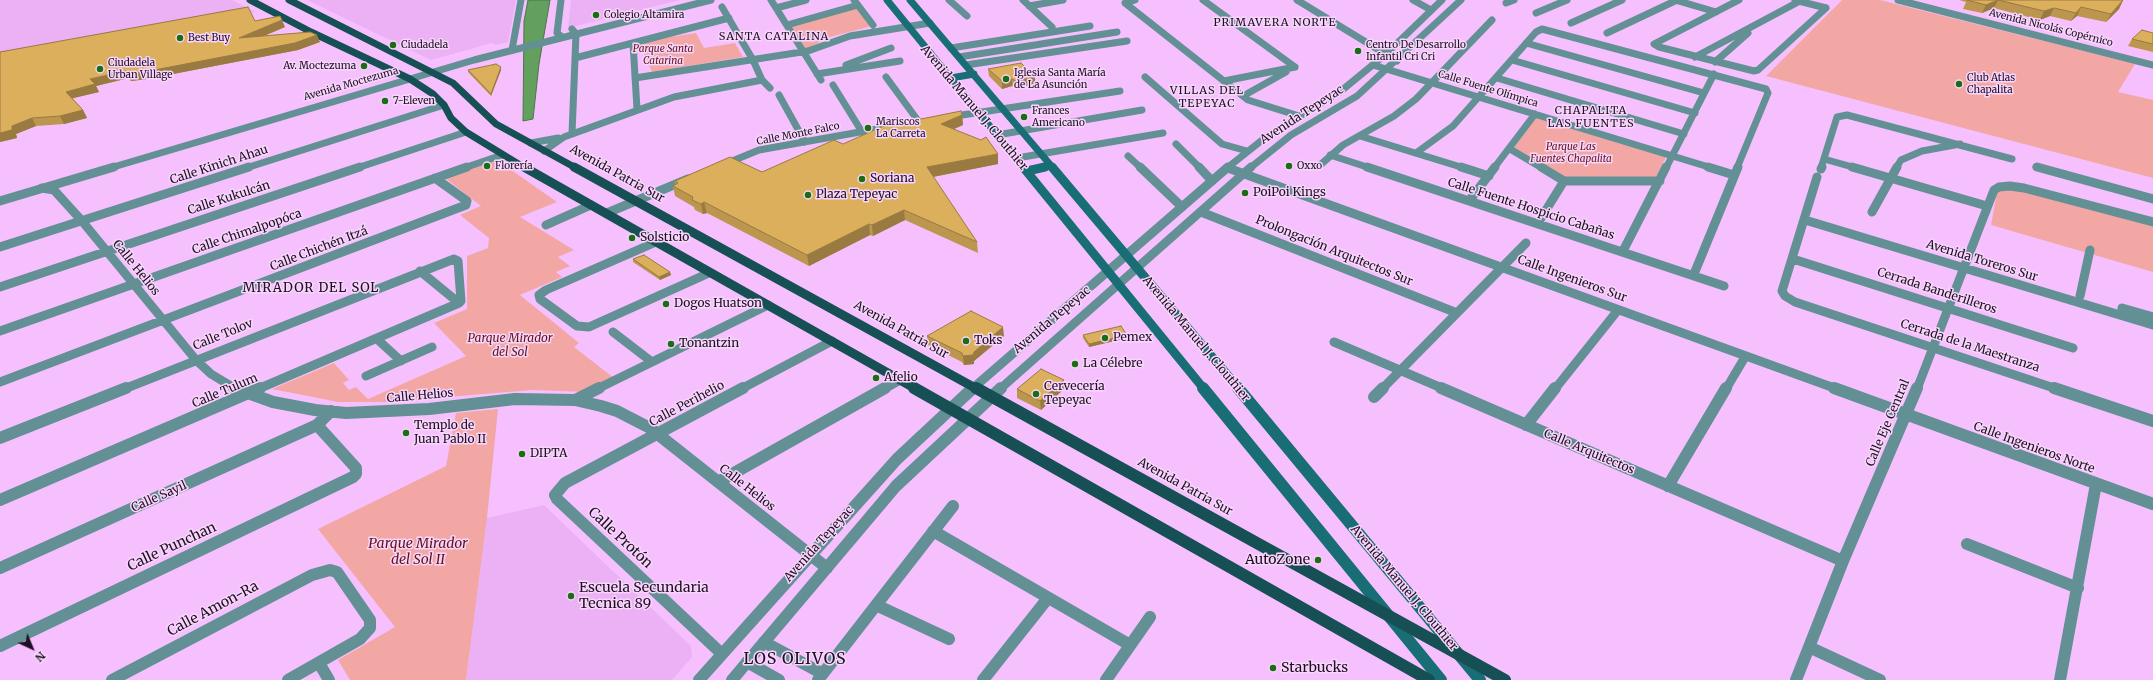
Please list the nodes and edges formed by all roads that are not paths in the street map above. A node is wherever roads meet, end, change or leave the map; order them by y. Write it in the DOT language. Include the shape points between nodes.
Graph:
graph roads {
  1 [pos="250,0"];
  2 [pos="289,0"];
  3 [pos="521,0"];
  4 [pos="561,0"];
  5 [pos="689,0"];
  6 [pos="711,0"];
  7 [pos="771,0"];
  8 [pos="806,0"];
  9 [pos="887,0"];
  10 [pos="910,0"];
  11 [pos="949,0"];
  12 [pos="1023,0"];
  13 [pos="1063,0"];
  14 [pos="1135,0"];
  15 [pos="1203,0"];
  16 [pos="1297,0"];
  17 [pos="1413,0"];
  18 [pos="1442,0"];
  19 [pos="1461,0"];
  20 [pos="1514,0"];
  21 [pos="1567,0"];
  22 [pos="1622,0"];
  23 [pos="1676,0"];
  24 [pos="1739,0"];
  25 [pos="1898,0"];
  26 [pos="1919,0"];
  27 [pos="1798,1"];
  28 [pos="856,3"];
  29 [pos="1506,3"];
  30 [pos="1030,6"];
  31 [pos="722,7"];
  32 [pos="776,8"];
  33 [pos="1431,10"];
  34 [pos="1716,12"];
  35 [pos="1536,13"];
  36 [pos="967,16"];
  37 [pos="729,18"];
  38 [pos="1492,20"];
  39 [pos="1760,22"];
  40 [pos="930,23"];
  41 [pos="1571,23"];
  42 [pos="787,25"];
  43 [pos="873,25"];
  44 [pos="1090,26"];
  45 [pos="907,27"];
  46 [pos="1052,27"];
  47 [pos="574,32"];
  48 [pos="1117,32"];
  49 [pos="1607,33"];
  50 [pos="560,35"];
  51 [pos="548,38"];
  52 [pos="1127,41"];
  53 [pos="633,42"];
  54 [pos="1526,43"];
  55 [pos="514,47"];
  56 [pos="951,48"];
  57 [pos="803,52"];
  58 [pos="2129,52"];
  59 [pos="1386,54"];
  60 [pos="2112,54"];
  61 [pos="959,57"];
  62 [pos="1695,57"];
  63 [pos="575,58"];
  64 [pos="2153,59"];
  65 [pos="753,60"];
  66 [pos="1512,60"];
  67 [pos="1397,61"];
  68 [pos="1715,62"];
  69 [pos="2153,64"];
  70 [pos="966,65"];
  71 [pos="1373,65"];
  72 [pos="424,67"];
  73 [pos="1295,67"];
  74 [pos="1387,70"];
  75 [pos="434,72"];
  76 [pos="827,73"];
  77 [pos="401,74"];
  78 [pos="974,74"];
  79 [pos="1714,74"];
  80 [pos="1145,76"];
  81 [pos="635,78"];
  82 [pos="886,78"];
  83 [pos="951,78"];
  84 [pos="1497,78"];
  85 [pos="410,79"];
  86 [pos="762,80"];
  87 [pos="1224,81"];
  88 [pos="1432,83"];
  89 [pos="834,85"];
  90 [pos="770,88"];
  91 [pos="1120,91"];
  92 [pos="1704,93"];
  93 [pos="779,95"];
  94 [pos="1243,96"];
  95 [pos="1480,97"];
  96 [pos="444,105"];
  97 [pos="637,109"];
  98 [pos="1002,109"];
  99 [pos="1142,110"];
  100 [pos="980,112"];
  101 [pos="1695,113"];
  102 [pos="1535,114"];
  103 [pos="1299,116"];
  104 [pos="942,118"];
  105 [pos="919,122"];
  106 [pos="898,126"];
  107 [pos="1022,131"];
  108 [pos="466,132"];
  109 [pos="574,132"];
  110 [pos="862,132"];
  111 [pos="1163,133"];
  112 [pos="998,134"];
  113 [pos="1684,134"];
  114 [pos="1360,136"];
  115 [pos="805,142"];
  116 [pos="531,144"];
  117 [pos="1176,144"];
  118 [pos="1960,144"];
  119 [pos="1510,149"];
  120 [pos="544,151"];
  121 [pos="1247,151"];
  122 [pos="1416,153"];
  123 [pos="1041,154"];
  124 [pos="502,155"];
  125 [pos="1128,156"];
  126 [pos="1330,156"];
  127 [pos="1673,156"];
  128 [pos="1016,158"];
  129 [pos="2012,159"];
  130 [pos="1051,166"];
  131 [pos="1319,166"];
  132 [pos="2036,167"];
  133 [pos="714,168"];
  134 [pos="1228,168"];
  135 [pos="1821,168"];
  136 [pos="1027,171"];
  137 [pos="700,174"];
  138 [pos="1244,174"];
  139 [pos="1734,175"];
  140 [pos="1489,176"];
  141 [pos="435,178"];
  142 [pos="1889,180"];
  143 [pos="1212,181"];
  144 [pos="1564,181"];
  145 [pos="1660,181"];
  146 [pos="55,187"];
  147 [pos="0,194"];
  148 [pos="2153,199"];
  149 [pos="0,201"];
  150 [pos="635,201"];
  151 [pos="1469,201"];
  152 [pos="591,205"];
  153 [pos="1182,207"];
  154 [pos="1986,208"];
  155 [pos="1202,212"];
  156 [pos="1872,212"];
  157 [pos="606,213"];
  158 [pos="1805,217"];
  159 [pos="82,221"];
  160 [pos="2153,222"];
  161 [pos="1538,223"];
  162 [pos="546,224"];
  163 [pos="656,242"];
  164 [pos="1526,243"];
  165 [pos="0,247"];
  166 [pos="2090,250"];
  167 [pos="1623,251"];
  168 [pos="106,252"];
  169 [pos="1128,256"];
  170 [pos="1793,259"];
  171 [pos="1963,264"];
  172 [pos="1502,267"];
  173 [pos="1138,269"];
  174 [pos="420,271"];
  175 [pos="709,272"];
  176 [pos="1109,272"];
  177 [pos="1694,274"];
  178 [pos="133,285"];
  179 [pos="1119,285"];
  180 [pos="1724,286"];
  181 [pos="0,287"];
  182 [pos="2080,296"];
  183 [pos="459,304"];
  184 [pos="768,305"];
  185 [pos="1947,308"];
  186 [pos="1618,310"];
  187 [pos="1457,312"];
  188 [pos="2153,318"];
  189 [pos="163,321"];
  190 [pos="2153,325"];
  191 [pos="0,331"];
  192 [pos="613,332"];
  193 [pos="377,339"];
  194 [pos="832,340"];
  195 [pos="1334,342"];
  196 [pos="432,347"];
  197 [pos="1933,348"];
  198 [pos="2073,348"];
  199 [pos="1745,357"];
  200 [pos="196,360"];
  201 [pos="401,361"];
  202 [pos="652,362"];
  203 [pos="1400,371"];
  204 [pos="366,376"];
  205 [pos="900,380"];
  206 [pos="0,382"];
  207 [pos="974,388"];
  208 [pos="248,395"];
  209 [pos="990,397"];
  210 [pos="1374,398"];
  211 [pos="575,400"];
  212 [pos="950,408"];
  213 [pos="331,411"];
  214 [pos="1907,415"];
  215 [pos="967,418"];
  216 [pos="2153,421"];
  217 [pos="317,425"];
  218 [pos="1526,425"];
  219 [pos="658,434"];
  220 [pos="0,438"];
  221 [pos="718,482"];
  222 [pos="2096,484"];
  223 [pos="1668,486"];
  224 [pos="557,491"];
  225 [pos="0,500"];
  226 [pos="2153,504"];
  227 [pos="953,506"];
  228 [pos="934,532"];
  229 [pos="1967,544"];
  230 [pos="810,554"];
  231 [pos="1843,561"];
  232 [pos="0,568"];
  233 [pos="827,568"];
  234 [pos="2078,588"];
  235 [pos="1048,598"];
  236 [pos="876,605"];
  237 [pos="1387,615"];
  238 [pos="1150,617"];
  239 [pos="949,639"];
  240 [pos="764,642"];
  241 [pos="1130,645"];
  242 [pos="0,646"];
  243 [pos="1809,647"];
  244 [pos="722,654"];
  245 [pos="1460,656"];
  246 [pos="747,662"];
  247 [pos="319,663"];
  248 [pos="820,677"];
  249 [pos="112,680"];
  250 [pos="288,680"];
  251 [pos="330,680"];
  252 [pos="699,680"];
  253 [pos="732,680"];
  254 [pos="779,680"];
  255 [pos="983,680"];
  256 [pos="1106,680"];
  257 [pos="1429,680"];
  258 [pos="1441,680"];
  259 [pos="1480,680"];
  260 [pos="1505,680"];
  261 [pos="1796,680"];
  262 [pos="1880,680"];
  263 [pos="2060,680"];
  1 -- 77 [label="main road"];
  2 -- 72 [label="main road, Avenida Patria Sur"];
  3 -- 55 [label="street"];
  4 -- 50 [label="street"];
  5 -- 47 [label="street, Avenida Moctezuma"];
  6 -- 47 [label="street, Avenida Moctezuma"];
  7 -- 32 [label="street"];
  8 -- 32 [label="street"];
  9 -- 45 [label="main road, Avenida Manuel J. Clouthier"];
  10 -- 40 [label="main road, Avenida Manuel J. Clouthier"];
  11 -- 36 [label="street"];
  12 -- 30 [label="street"];
  13 -- 30 [label="street"];
  14 -- 87 [label="street" via="1125,4"];
  15 -- 73 [label="street"];
  16 -- 59 [label="street"];
  17 -- 33 [label="street"];
  18 -- 33 [label="street, Avenida Tepeyac"];
  19 -- 67 [label="street, Avenida Tepeyac"];
  20 -- 29 [label="street"];
  21 -- 35 [label="street"];
  22 -- 41 [label="street"];
  23 -- 34 [label="street"];
  23 -- 49 [label="street"];
  24 -- 34 [label="street"];
  25 -- 60 [label="street, Avenida Nicolás Copérnico"];
  26 -- 58 [label="street, Avenida Nicolás Copérnico"];
  27 -- 39 [label="street"];
  27 -- 68 [label="street" via="1826,8 1758,70 1746,70"];
  28 -- 42 [label="street"];
  28 -- 43 [label="street"];
  30 -- 46 [label="street"];
  31 -- 37 [label="street"];
  32 -- 42 [label="street"];
  33 -- 59 [label="street, Avenida Tepeyac"];
  34 -- 62 [label="street" via="1654,44"];
  37 -- 53 [label="street"];
  37 -- 65 [label="street"];
  38 -- 88 [label="street"];
  39 -- 62 [label="street"];
  39 -- 68 [label="street"];
  40 -- 45 [label="street"];
  40 -- 56 [label="main road, Avenida Manuel J. Clouthier"];
  42 -- 57 [label="street"];
  44 -- 56 [label="street"];
  45 -- 57 [label="street" via="850,36"];
  45 -- 83 [label="main road, Avenida Manuel J. Clouthier"];
  47 -- 50 [label="street, Avenida Moctezuma"];
  47 -- 63 [label="street"];
  48 -- 61 [label="street"];
  50 -- 51 [label="street, Avenida Moctezuma"];
  51 -- 55 [label="street, Avenida Moctezuma"];
  51 -- 55 [label="street, Avenida Moctezuma" via="522,42"];
  52 -- 70 [label="street"];
  53 -- 63 [label="street"];
  53 -- 81 [label="street"];
  54 -- 66 [label="street"];
  54 -- 79 [label="street" via="1542,29"];
  54 -- 92 [label="street"];
  55 -- 72 [label="street, Avenida Moctezuma"];
  55 -- 75 [label="street, Avenida Moctezuma"];
  56 -- 61 [label="main road, Avenida Manuel J. Clouthier"];
  57 -- 65 [label="street"];
  57 -- 76 [label="street" via="819,77"];
  58 -- 60 [label="street" via="2127,55"];
  58 -- 64 [label="street, Avenida Nicolás Copérnico"];
  59 -- 67 [label="street"];
  59 -- 71 [label="street, Avenida Tepeyac"];
  60 -- 69 [label="street, Avenida Nicolás Copérnico"];
  61 -- 70 [label="main road, Avenida Manuel J. Clouthier"];
  62 -- 68 [label="street"];
  63 -- 109 [label="street"];
  65 -- 81 [label="street"];
  65 -- 86 [label="street"];
  66 -- 84 [label="street"];
  66 -- 101 [label="street"];
  67 -- 74 [label="street, Avenida Tepeyac"];
  70 -- 78 [label="main road, Avenida Manuel J. Clouthier"];
  71 -- 74 [label="street, Calle Fuente Olímpica"];
  71 -- 103 [label="street, Avenida Tepeyac" via="1341,91"];
  72 -- 75 [label="main road, Avenida Patria Sur"];
  72 -- 77 [label="street, Avenida Moctezuma"];
  73 -- 87 [label="street"];
  73 -- 94 [label="street"];
  74 -- 88 [label="street, Calle Fuente Olímpica"];
  74 -- 138 [label="street, Avenida Tepeyac" via="1358,96 1291,136"];
  75 -- 85 [label="street, Avenida Moctezuma"];
  75 -- 116 [label="main road, Avenida Patria Sur" via="453,83 496,124"];
  76 -- 76 [label="street" via="889,46 903,64"];
  77 -- 85 [label="main road"];
  77 -- 147 [label="street, Avenida Moctezuma"];
  78 -- 83 [label="main road"];
  78 -- 98 [label="main road, Avenida Manuel J. Clouthier"];
  79 -- 92 [label="street"];
  79 -- 139 [label="street" via="1766,89 1768,93"];
  80 -- 121 [label="street" via="1222,144"];
  81 -- 97 [label="street"];
  82 -- 105 [label="street"];
  83 -- 100 [label="main road, Avenida Manuel J. Clouthier"];
  84 -- 95 [label="street"];
  84 -- 113 [label="street"];
  85 -- 96 [label="main road" via="433,94"];
  85 -- 146 [label="street, Avenida Moctezuma"];
  86 -- 90 [label="street"];
  86 -- 97 [label="street" via="674,97"];
  87 -- 94 [label="street"];
  88 -- 95 [label="street, Calle Fuente Olímpica"];
  88 -- 114 [label="street" via="1394,116"];
  89 -- 110 [label="street"];
  91 -- 98 [label="street"];
  92 -- 101 [label="street"];
  93 -- 115 [label="street"];
  94 -- 103 [label="street" via="1248,100"];
  95 -- 102 [label="street, Calle Fuente Olímpica"];
  95 -- 122 [label="street" via="1453,126"];
  96 -- 108 [label="main road" via="451,118"];
  96 -- 159 [label="street, Calle Kinich Ahau"];
  97 -- 109 [label="street"];
  98 -- 100 [label="street"];
  98 -- 107 [label="main road, Avenida Manuel J. Clouthier"];
  99 -- 107 [label="street"];
  100 -- 104 [label="street"];
  100 -- 112 [label="main road, Avenida Manuel J. Clouthier"];
  101 -- 113 [label="street"];
  102 -- 119 [label="street"];
  102 -- 127 [label="street, Calle Fuente Olímpica"];
  103 -- 121 [label="street, Avenida Tepeyac"];
  106 -- 110 [label="street, Calle Monte Falco"];
  107 -- 112 [label="street"];
  107 -- 123 [label="main road, Avenida Manuel J. Clouthier"];
  108 -- 124 [label="main road"];
  108 -- 168 [label="street, Calle Kukulcán"];
  109 -- 116 [label="street"];
  109 -- 120 [label="street"];
  110 -- 115 [label="street, Calle Monte Falco"];
  111 -- 123 [label="street"];
  112 -- 128 [label="main road, Avenida Manuel J. Clouthier"];
  113 -- 127 [label="street"];
  114 -- 122 [label="street"];
  114 -- 126 [label="street"];
  115 -- 133 [label="street, Calle Monte Falco" via="759,150"];
  116 -- 120 [label="main road, Avenida Patria Sur"];
  117 -- 143 [label="street"];
  118 -- 129 [label="street"];
  118 -- 135 [label="street" via="1853,116 1838,117"];
  118 -- 142 [label="street" via="1912,154 1901,160"];
  119 -- 140 [label="street"];
  119 -- 144 [label="street"];
  120 -- 150 [label="main road, Avenida Patria Sur"];
  121 -- 134 [label="street, Avenida Tepeyac"];
  122 -- 140 [label="street"];
  123 -- 128 [label="street"];
  123 -- 130 [label="main road, Avenida Manuel J. Clouthier"];
  124 -- 141 [label="street, Calle Chimalpopóca"];
  124 -- 152 [label="main road"];
  125 -- 153 [label="street"];
  126 -- 131 [label="street"];
  126 -- 151 [label="street, Calle Fuente Hospicio Cabañas"];
  127 -- 139 [label="street, Calle Fuente Olímpica"];
  127 -- 145 [label="street"];
  128 -- 136 [label="main road, Avenida Manuel J. Clouthier"];
  130 -- 136 [label="main road"];
  130 -- 169 [label="main road, Avenida Manuel J. Clouthier"];
  132 -- 148 [label="street"];
  134 -- 138 [label="street, Calle Ingenieros Sur"];
  134 -- 143 [label="street, Avenida Tepeyac"];
  135 -- 142 [label="street"];
  135 -- 158 [label="street"];
  136 -- 176 [label="main road, Avenida Manuel J. Clouthier"];
  137 -- 150 [label="street"];
  138 -- 155 [label="street, Avenida Tepeyac"];
  138 -- 172 [label="street, Calle Ingenieros Sur"];
  139 -- 177 [label="street"];
  140 -- 151 [label="street"];
  141 -- 178 [label="street, Calle Chimalpopóca"];
  141 -- 189 [label="street, Calle Chichén Itzá" via="467,201 466,205"];
  142 -- 154 [label="street"];
  142 -- 156 [label="street"];
  143 -- 153 [label="street, Avenida Tepeyac"];
  144 -- 145 [label="street"];
  144 -- 161 [label="street"];
  145 -- 167 [label="street"];
  146 -- 149 [label="street" via="42,188"];
  146 -- 159 [label="street, Calle Helios"];
  150 -- 157 [label="street"];
  150 -- 207 [label="main road, Avenida Patria Sur"];
  151 -- 161 [label="street, Calle Fuente Hospicio Cabañas"];
  152 -- 157 [label="main road"];
  152 -- 162 [label="street"];
  153 -- 169 [label="street, Avenida Tepeyac"];
  154 -- 160 [label="street, Calle Eje Central" via="1994,190 2010,186"];
  154 -- 171 [label="street, Calle Eje Central"];
  155 -- 173 [label="street, Avenida Tepeyac"];
  155 -- 187 [label="street, Prolongación Arquitectos Sur"];
  157 -- 163 [label="main road"];
  158 -- 170 [label="street"];
  158 -- 171 [label="street, Avenida Toreros Sur"];
  159 -- 165 [label="street, Calle Kinich Ahau"];
  159 -- 168 [label="street, Calle Helios"];
  161 -- 167 [label="street, Calle Fuente Hospicio Cabañas"];
  163 -- 175 [label="main road"];
  163 -- 175 [label="street" via="539,295 540,299 577,326 584,328 594,326"];
  164 -- 172 [label="street"];
  166 -- 182 [label="street"];
  167 -- 177 [label="street, Calle Fuente Hospicio Cabañas"];
  168 -- 178 [label="street, Calle Helios"];
  168 -- 181 [label="street, Calle Kukulcán"];
  169 -- 173 [label="main road, Avenida Manuel J. Clouthier"];
  169 -- 176 [label="street, Avenida Tepeyac"];
  170 -- 185 [label="street, Cerrada Banderilleros"];
  170 -- 197 [label="street, Cerrada de la Maestranza" via="1782,291 1785,296 1795,302"];
  171 -- 182 [label="street, Avenida Toreros Sur"];
  171 -- 185 [label="street, Calle Eje Central"];
  171 -- 190 [label="street, Avenida Toreros Sur"];
  172 -- 186 [label="street, Calle Ingenieros Sur"];
  172 -- 187 [label="street"];
  173 -- 179 [label="street, Avenida Tepeyac"];
  173 -- 245 [label="main road, Avenida Manuel J. Clouthier"];
  174 -- 183 [label="street"];
  174 -- 183 [label="street, Calle Tolov" via="457,259 461,301"];
  174 -- 200 [label="street, Calle Tolov"];
  175 -- 184 [label="main road"];
  176 -- 179 [label="main road, Avenida Manuel J. Clouthier"];
  176 -- 207 [label="street, Avenida Tepeyac"];
  177 -- 180 [label="street, Calle Fuente Hospicio Cabañas"];
  178 -- 189 [label="street, Calle Helios"];
  178 -- 191 [label="street, Calle Chimalpopóca"];
  179 -- 209 [label="street, Avenida Tepeyac"];
  179 -- 237 [label="main road, Avenida Manuel J. Clouthier"];
  182 -- 188 [label="street, Avenida Toreros Sur"];
  183 -- 193 [label="street, Calle Tulum"];
  184 -- 194 [label="main road"];
  184 -- 202 [label="street"];
  185 -- 197 [label="street, Calle Eje Central"];
  185 -- 198 [label="street, Cerrada Banderilleros"];
  186 -- 199 [label="street, Calle Ingenieros Sur"];
  186 -- 218 [label="street"];
  187 -- 203 [label="street"];
  189 -- 200 [label="street, Calle Helios"];
  189 -- 206 [label="street, Calle Chichén Itzá"];
  192 -- 202 [label="street"];
  193 -- 201 [label="street"];
  193 -- 208 [label="street, Calle Tulum"];
  194 -- 205 [label="main road"];
  194 -- 219 [label="street, Calle Perihelio"];
  195 -- 203 [label="street, Calle Arquitectos"];
  196 -- 201 [label="street"];
  197 -- 214 [label="street, Calle Eje Central"];
  197 -- 216 [label="street, Cerrada de la Maestranza"];
  199 -- 214 [label="street, Calle Ingenieros Sur"];
  199 -- 223 [label="street"];
  200 -- 208 [label="street, Calle Helios" via="230,387"];
  200 -- 220 [label="street, Calle Tolov"];
  201 -- 204 [label="street"];
  202 -- 211 [label="street"];
  203 -- 210 [label="street"];
  203 -- 218 [label="street, Calle Arquitectos"];
  205 -- 212 [label="main road"];
  205 -- 221 [label="street"];
  207 -- 209 [label="main road, Avenida Patria Sur"];
  207 -- 212 [label="street, Avenida Tepeyac"];
  208 -- 213 [label="street, Calle Helios" via="273,402"];
  208 -- 225 [label="street, Calle Tulum"];
  209 -- 215 [label="street, Avenida Tepeyac"];
  209 -- 237 [label="main road, Avenida Patria Sur"];
  211 -- 213 [label="street, Calle Helios" via="515,399 386,412"];
  211 -- 219 [label="street, Calle Helios" via="617,411 639,421"];
  212 -- 215 [label="main road"];
  212 -- 230 [label="street, Avenida Tepeyac" via="897,459"];
  213 -- 217 [label="street"];
  214 -- 222 [label="street, Calle Ingenieros Norte"];
  214 -- 231 [label="street, Calle Eje Central"];
  215 -- 233 [label="street, Avenida Tepeyac" via="896,486"];
  215 -- 257 [label="main road"];
  217 -- 232 [label="street, Calle Sayil"];
  217 -- 242 [label="street, Calle Punchan" via="356,468 356,474"];
  218 -- 223 [label="street, Calle Arquitectos"];
  219 -- 221 [label="street, Calle Helios"];
  219 -- 224 [label="street, Calle Perihelio" via="565,483"];
  221 -- 230 [label="street, Calle Helios"];
  222 -- 226 [label="street, Calle Ingenieros Norte"];
  222 -- 234 [label="street"];
  223 -- 231 [label="street, Calle Arquitectos"];
  224 -- 244 [label="street, Calle Protón" via="557,499"];
  227 -- 228 [label="street"];
  228 -- 235 [label="street"];
  228 -- 236 [label="street"];
  229 -- 234 [label="street"];
  230 -- 233 [label="street, Calle Helios"];
  230 -- 244 [label="street, Avenida Tepeyac"];
  231 -- 243 [label="street, Calle Eje Central"];
  233 -- 240 [label="street, Avenida Tepeyac"];
  234 -- 263 [label="street"];
  235 -- 241 [label="street"];
  235 -- 255 [label="street"];
  236 -- 239 [label="street"];
  236 -- 248 [label="street"];
  237 -- 245 [label="main road, Avenida Patria Sur"];
  237 -- 258 [label="main road, Avenida Manuel J. Clouthier"];
  238 -- 241 [label="street"];
  240 -- 246 [label="street, Avenida Tepeyac"];
  240 -- 248 [label="street"];
  241 -- 256 [label="street"];
  243 -- 261 [label="street, Calle Eje Central"];
  243 -- 262 [label="street"];
  244 -- 252 [label="street, Avenida Tepeyac"];
  245 -- 259 [label="main road, Avenida Manuel J. Clouthier"];
  245 -- 260 [label="main road, Avenida Patria Sur"];
  246 -- 253 [label="street, Avenida Tepeyac"];
  246 -- 254 [label="street"];
  247 -- 249 [label="street, Calle Amon-Ra" via="360,639 370,628 370,620 345,582 337,572 330,570 312,575"];
  247 -- 250 [label="street"];
  247 -- 251 [label="street"];
}
